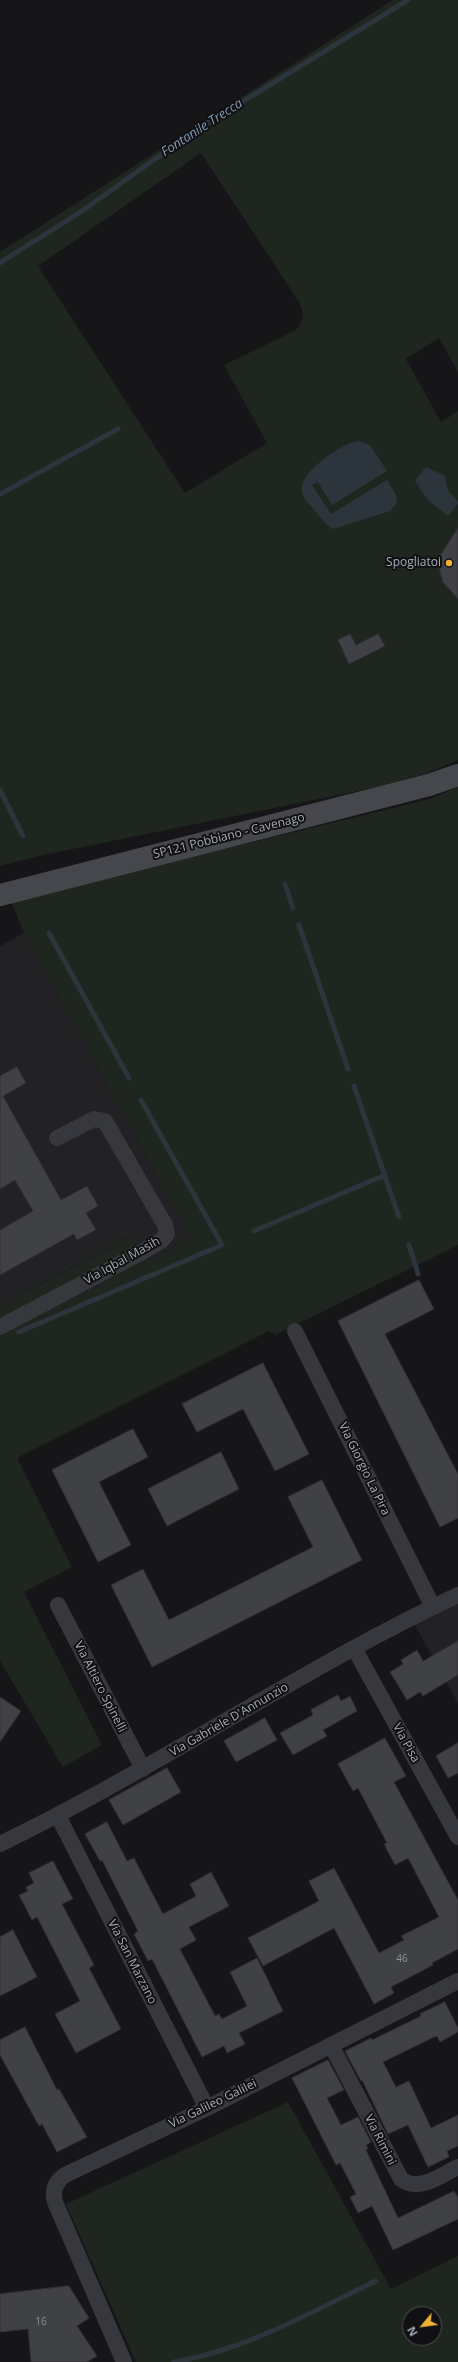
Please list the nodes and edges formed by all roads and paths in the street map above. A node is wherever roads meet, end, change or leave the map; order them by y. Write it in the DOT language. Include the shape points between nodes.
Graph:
graph roads {
  1 [pos="458,775"];
  2 [pos="0,895"];
  3 [pos="57,1138"];
  4 [pos="0,1327"];
  5 [pos="295,1331"];
  6 [pos="458,1595"];
  7 [pos="58,1605"];
  8 [pos="433,1607"];
  9 [pos="354,1648"];
  10 [pos="143,1769"];
  11 [pos="58,1816"];
  12 [pos="458,1837"];
  13 [pos="0,1844"];
  14 [pos="458,1981"];
  15 [pos="331,2045"];
  16 [pos="207,2108"];
  17 [pos="458,2167"];
  18 [pos="124,2362"];
  1 -- 2 [label="street, SP121 Pobbiano - Cavenago" via="429,785"];
  3 -- 4 [label="street, Via Iqbal Masih" via="94,1119 105,1121 165,1225 167,1234 161,1241 142,1252"];
  5 -- 8 [label="street, Via Giorgio La Pira"];
  6 -- 8 [label="street, Via Gabriele D'Annunzio"];
  7 -- 10 [label="street, Via Altiero Spinelli"];
  8 -- 9 [label="street, Via Gabriele D'Annunzio"];
  9 -- 10 [label="street, Via Gabriele D'Annunzio"];
  9 -- 12 [label="street, Via Pisa"];
  10 -- 11 [label="street, Via Gabriele D'Annunzio"];
  11 -- 13 [label="street, Via Gabriele D'Annunzio"];
  11 -- 16 [label="street, Via San Marzano"];
  14 -- 15 [label="street, Via Galileo Galilei"];
  15 -- 16 [label="street, Via Galileo Galilei"];
  15 -- 17 [label="street, Via Rimini" via="401,2178 411,2184 422,2184"];
  16 -- 18 [label="street, Via Galileo Galilei" via="65,2175 54,2192 55,2202"];
}
